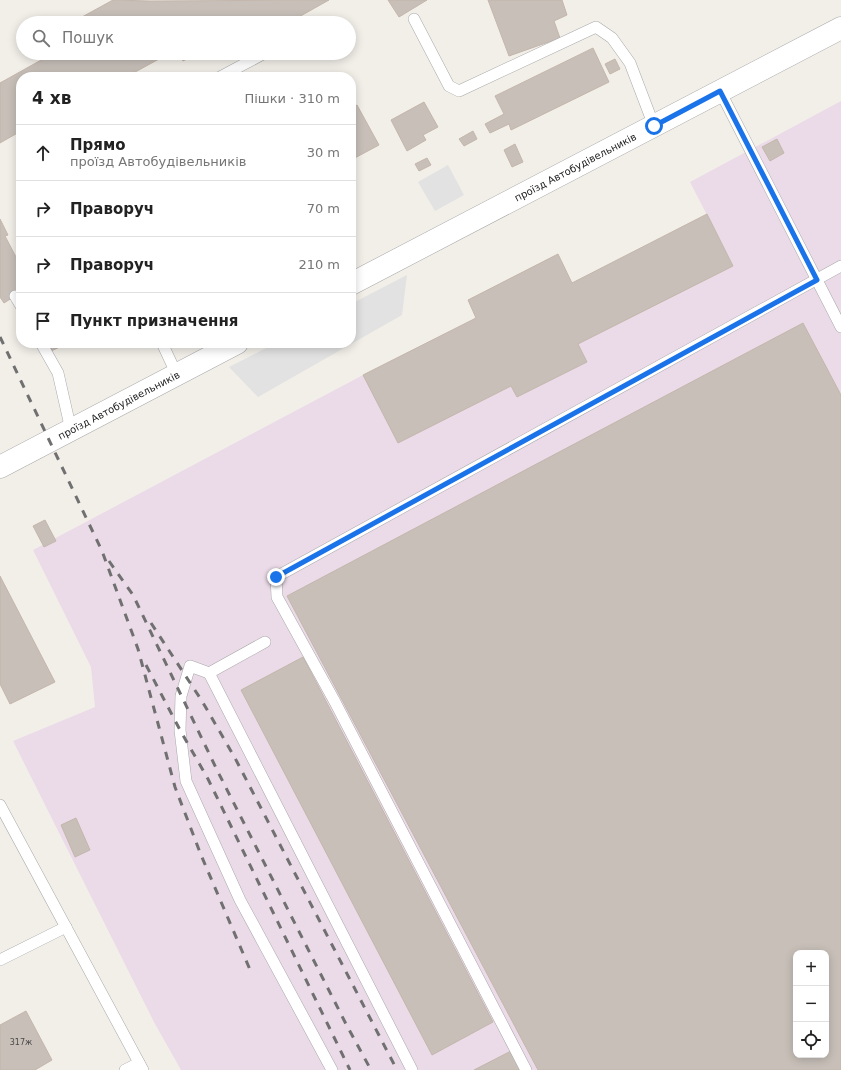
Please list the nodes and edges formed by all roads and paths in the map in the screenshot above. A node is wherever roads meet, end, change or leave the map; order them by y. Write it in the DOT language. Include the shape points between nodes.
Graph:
graph roads {
  1 [pos="414,20"];
  2 [pos="841,28"];
  3 [pos="252,60"];
  4 [pos="229,72"];
  5 [pos="720,91"];
  6 [pos="654,126"];
  7 [pos="841,266"];
  8 [pos="817,280"];
  9 [pos="356,281"];
  10 [pos="841,327"];
  11 [pos="44,348"];
  12 [pos="164,348"];
  13 [pos="228,348"];
  14 [pos="177,375"];
  15 [pos="71,430"];
  16 [pos="0,467"];
  17 [pos="265,642"];
  18 [pos="209,673"];
  19 [pos="0,806"];
  20 [pos="66,927"];
  21 [pos="0,960"];
  22 [pos="141,1066"];
  23 [pos="125,1070"];
  24 [pos="332,1070"];
  25 [pos="412,1070"];
  26 [pos="526,1070"];
  1 -- 6 [label="lane" via="449,86 459,91 596,26 612,38 630,63"];
  2 -- 5 [label="street, проїзд Автобудівельників"];
  3 -- 4 [label="lane"];
  5 -- 6 [label="street, проїзд Автобудівельників"];
  5 -- 8 [label="lane"];
  6 -- 9 [label="street, проїзд Автобудівельників"];
  7 -- 8 [label="lane"];
  8 -- 10 [label="lane"];
  8 -- 26 [label="lane" via="276,577 277,597 335,702"];
  11 -- 15 [label="lane" via="58,373"];
  12 -- 14 [label="lane"];
  13 -- 14 [label="street, проїзд Автобудівельників"];
  14 -- 15 [label="street, проїзд Автобудівельників"];
  15 -- 16 [label="street, проїзд Автобудівельників"];
  17 -- 18 [label="lane"];
  18 -- 24 [label="lane" via="190,666 181,696 180,730 186,781 240,900"];
  18 -- 25 [label="lane"];
  19 -- 20 [label="lane"];
  20 -- 21 [label="lane"];
  20 -- 22 [label="lane"];
  22 -- 23 [label="lane"];
}
